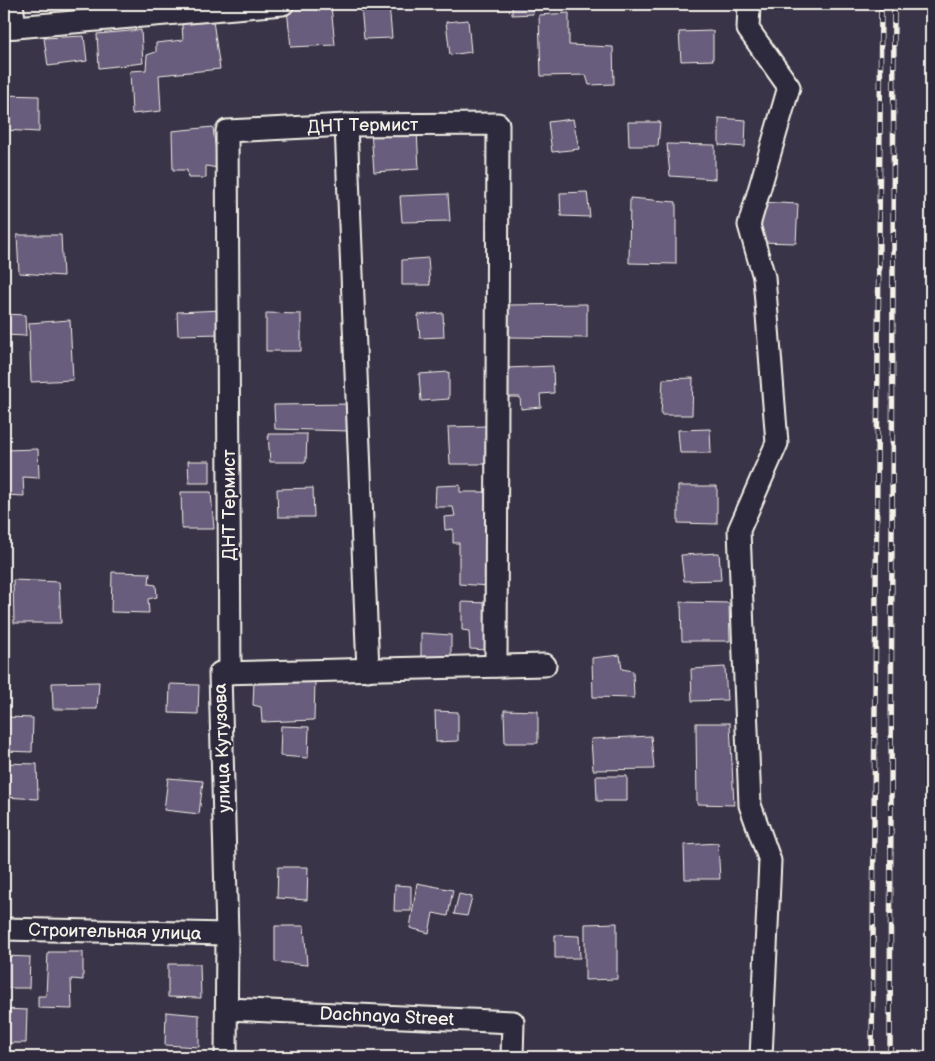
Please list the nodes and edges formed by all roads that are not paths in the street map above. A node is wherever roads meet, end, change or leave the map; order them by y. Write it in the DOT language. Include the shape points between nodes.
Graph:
graph roads {
  1 [pos="12,4"];
  2 [pos="283,4"];
  3 [pos="749,4"];
  4 [pos="9,28"];
  5 [pos="346,125"];
  6 [pos="545,665"];
  7 [pos="496,666"];
  8 [pos="368,670"];
  9 [pos="230,673"];
  10 [pos="4,929"];
  11 [pos="227,934"];
  12 [pos="227,1009"];
  13 [pos="226,1057"];
  14 [pos="512,1057"];
  15 [pos="762,1057"];
  1 -- 4 [label="street"];
  2 -- 4 [label="street"];
  3 -- 15 [label="street" via="748,29 789,87 749,225 764,277 777,443 739,530 750,805 770,861"];
  5 -- 7 [label="street, ДНТ Термист" via="498,124"];
  5 -- 8 [label="street"];
  5 -- 9 [label="street, ДНТ Термист" via="227,131"];
  6 -- 7 [label="street, улица Кутузова"];
  7 -- 8 [label="street, улица Кутузова"];
  8 -- 9 [label="street, улица Кутузова"];
  9 -- 11 [label="street, улица Кутузова" via="220,674"];
  10 -- 11 [label="street, Строительная улица"];
  11 -- 12 [label="street, улица Кутузова"];
  12 -- 13 [label="street, улица Кутузова"];
  12 -- 14 [label="street, Dachnaya Street" via="512,1022"];
}
